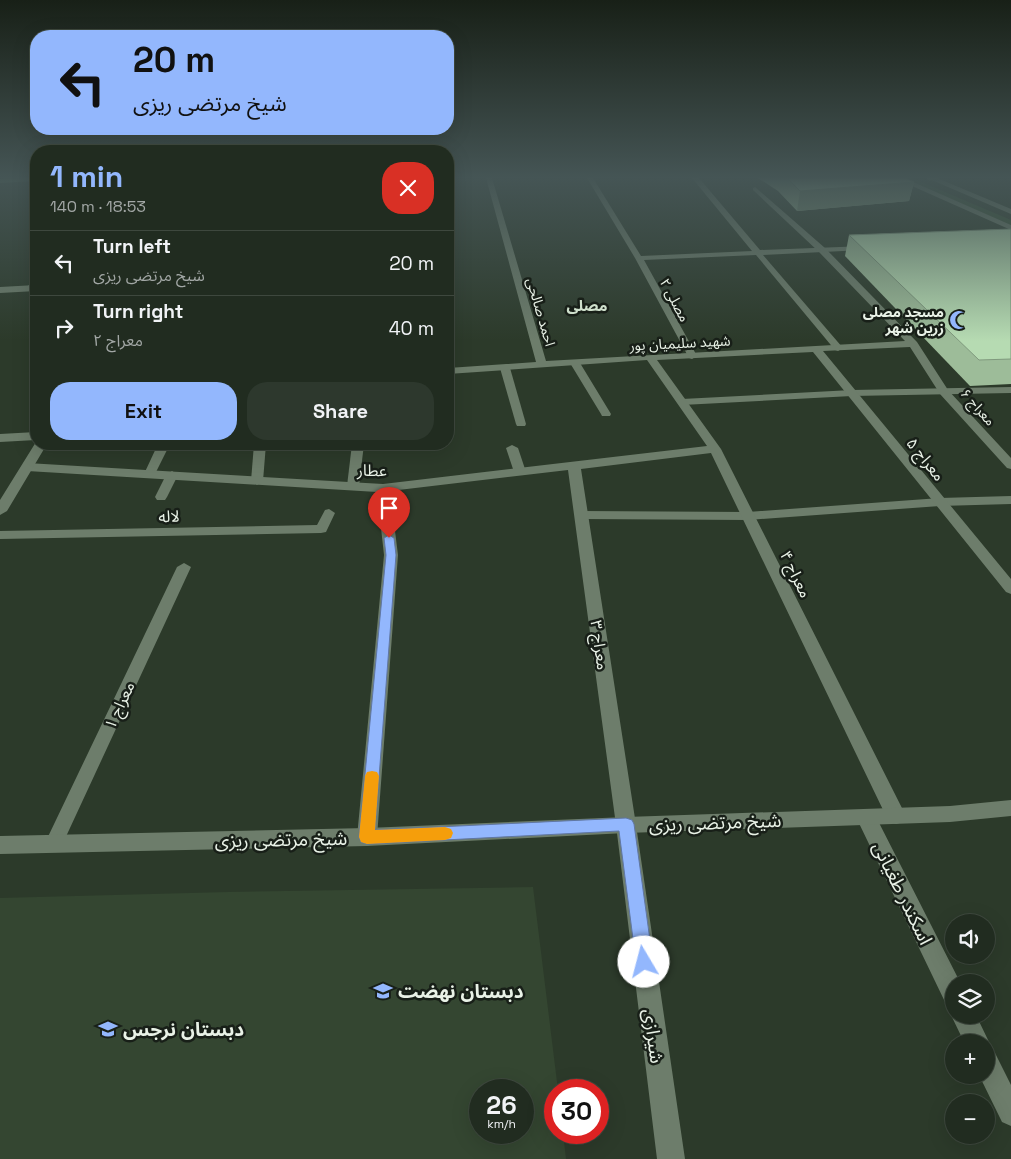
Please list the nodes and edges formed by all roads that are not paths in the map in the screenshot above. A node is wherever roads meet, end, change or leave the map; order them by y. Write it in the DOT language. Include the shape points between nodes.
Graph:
graph roads {
  1 [pos="504,232"];
  2 [pos="623,232"];
  3 [pos="742,232"];
  4 [pos="802,232"];
  5 [pos="872,248"];
  6 [pos="822,250"];
  7 [pos="760,253"];
  8 [pos="639,258"];
  9 [pos="30,288"];
  10 [pos="0,290"];
  11 [pos="913,344"];
  12 [pos="838,348"];
  13 [pos="816,349"];
  14 [pos="692,356"];
  15 [pos="650,357"];
  16 [pos="575,363"];
  17 [pos="542,366"];
  18 [pos="505,368"];
  19 [pos="454,371"];
  20 [pos="1011,390"];
  21 [pos="944,392"];
  22 [pos="852,393"];
  23 [pos="682,402"];
  24 [pos="606,414"];
  25 [pos="520,424"];
  26 [pos="30,436"];
  27 [pos="0,438"];
  28 [pos="512,448"];
  29 [pos="715,449"];
  30 [pos="37,450"];
  31 [pos="161,450"];
  32 [pos="260,450"];
  33 [pos="357,450"];
  34 [pos="1011,465"];
  35 [pos="574,466"];
  36 [pos="27,467"];
  37 [pos="520,472"];
  38 [pos="150,474"];
  39 [pos="172,476"];
  40 [pos="257,480"];
  41 [pos="353,486"];
  42 [pos="383,488"];
  43 [pos="161,497"];
  44 [pos="1011,500"];
  45 [pos="940,502"];
  46 [pos="0,511"];
  47 [pos="329,513"];
  48 [pos="581,515"];
  49 [pos="748,516"];
  50 [pos="0,535"];
  51 [pos="184,567"];
  52 [pos="1011,589"];
  53 [pos="1011,808"];
  54 [pos="896,816"];
  55 [pos="866,817"];
  56 [pos="626,824"];
  57 [pos="367,837"];
  58 [pos="54,843"];
  59 [pos="0,845"];
  60 [pos="945,978"];
  61 [pos="995,1080"];
  62 [pos="1011,1113"];
  63 [pos="671,1159"];
  1 -- 17 [label="street, احمد صالحی"];
  2 -- 8 [label="lane, مصلی ۲"];
  3 -- 7 [label="lane"];
  4 -- 6 [label="street, معراج ۶"];
  5 -- 6 [label="lane"];
  6 -- 7 [label="lane"];
  6 -- 11 [label="street, معراج ۶"];
  7 -- 8 [label="lane"];
  7 -- 12 [label="lane"];
  8 -- 14 [label="lane, مصلی ۲"];
  9 -- 10 [label="street"];
  11 -- 12 [label="street, شهید سلیمیان پور"];
  11 -- 21 [label="street, معراج ۶"];
  12 -- 13 [label="street, شهید سلیمیان پور"];
  13 -- 14 [label="street, شهید سلیمیان پور"];
  13 -- 22 [label="street, معراج ۵"];
  14 -- 15 [label="street, شهید سلیمیان پور"];
  15 -- 16 [label="street, شهید سلیمیان پور"];
  15 -- 23 [label="street, معراج ۴"];
  16 -- 17 [label="street, شهید سلیمیان پور"];
  16 -- 24 [label="lane"];
  17 -- 18 [label="street, شهید سلیمیان پور"];
  18 -- 19 [label="street, شهید سلیمیان پور"];
  18 -- 25 [label="lane"];
  20 -- 21 [label="lane"];
  21 -- 22 [label="lane"];
  21 -- 34 [label="street, معراج ۶"];
  22 -- 23 [label="lane"];
  22 -- 45 [label="street, معراج ۵"];
  23 -- 29 [label="street, معراج ۴"];
  26 -- 27 [label="street"];
  28 -- 37 [label="lane"];
  29 -- 35 [label="street, عطار"];
  29 -- 49 [label="street, معراج ۴"];
  30 -- 36 [label="street"];
  31 -- 38 [label="lane"];
  32 -- 40 [label="lane"];
  33 -- 41 [label="lane"];
  35 -- 37 [label="street, عطار"];
  35 -- 48 [label="street, معراج ۳"];
  36 -- 38 [label="street, عطار"];
  36 -- 46 [label="street"];
  37 -- 42 [label="street, عطار"];
  38 -- 39 [label="street, عطار"];
  39 -- 40 [label="street, عطار"];
  39 -- 43 [label="lane"];
  40 -- 41 [label="street, عطار"];
  41 -- 42 [label="street, عطار"];
  42 -- 57 [label="street" via="391,555"];
  44 -- 45 [label="lane"];
  45 -- 49 [label="lane"];
  45 -- 52 [label="street, معراج ۵"];
  47 -- 50 [label="lane, لاله" via="322,529"];
  48 -- 49 [label="lane"];
  48 -- 56 [label="street, معراج ۳"];
  49 -- 54 [label="street, معراج ۴"];
  51 -- 58 [label="lane, معراج ۱"];
  53 -- 54 [label="street, شیخ مرتضی ریزی"];
  54 -- 55 [label="street, شیخ مرتضی ریزی"];
  55 -- 56 [label="street, شیخ مرتضی ریزی"];
  55 -- 60 [label="street, اسکندر طغیانی"];
  56 -- 57 [label="street, شیخ مرتضی ریزی"];
  56 -- 63 [label="street, شیرازی"];
  57 -- 58 [label="street, شیخ مرتضی ریزی"];
  58 -- 59 [label="street, شیخ مرتضی ریزی"];
  61 -- 62 [label="street"];
}
